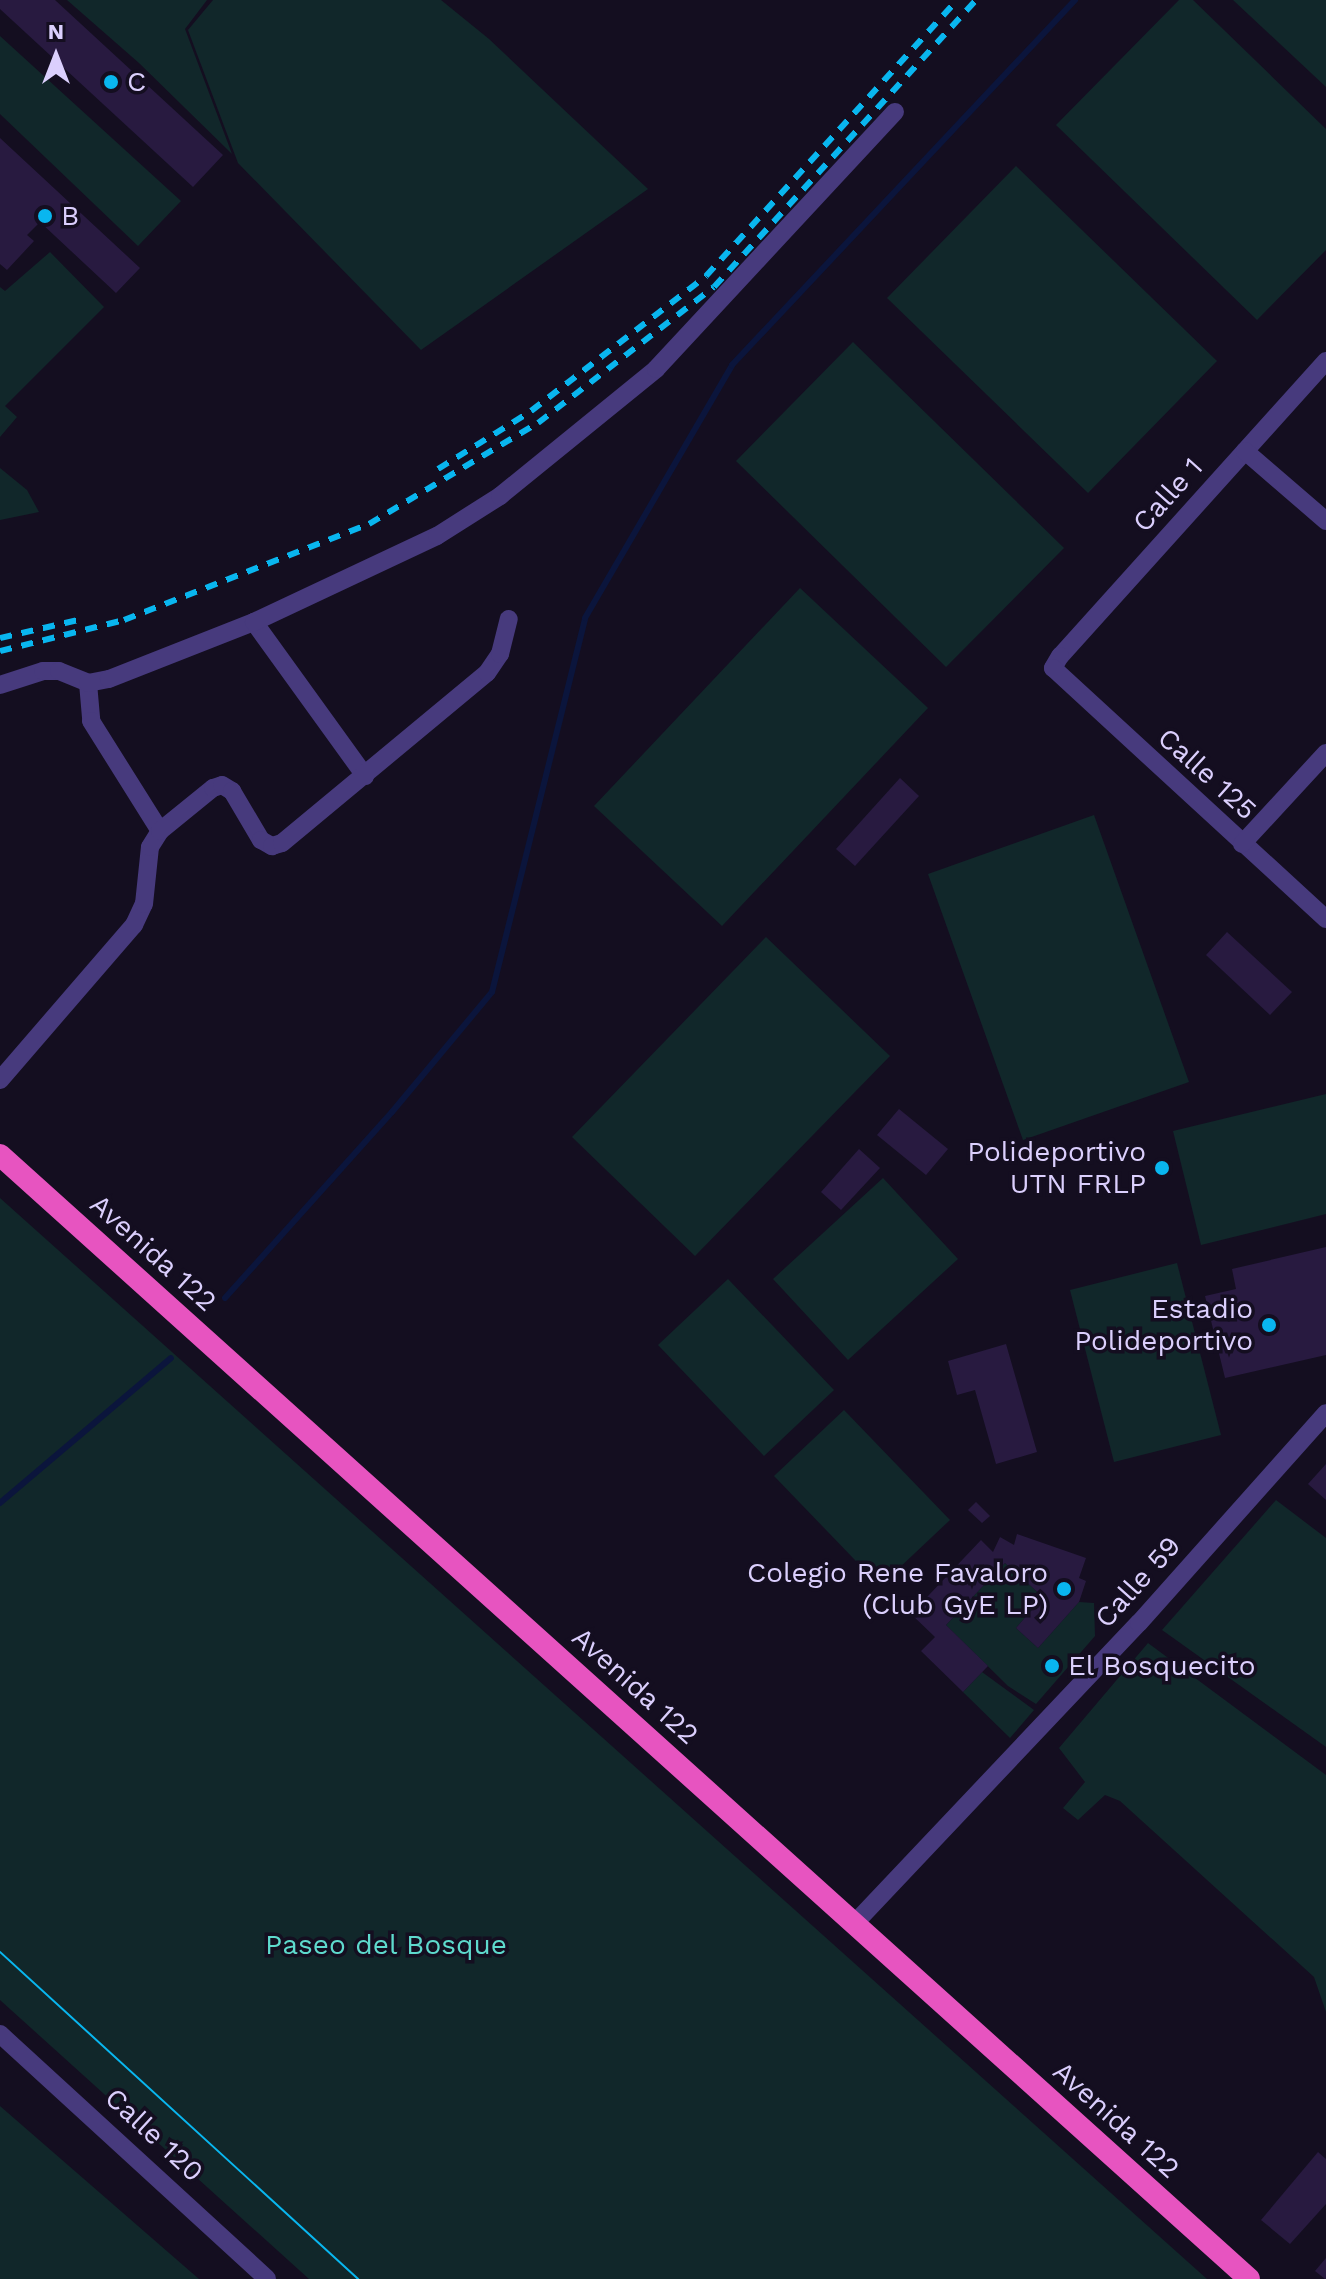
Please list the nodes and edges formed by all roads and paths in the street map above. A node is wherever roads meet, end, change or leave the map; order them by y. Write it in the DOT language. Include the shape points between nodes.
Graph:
graph roads {
  1 [pos="895,112"];
  2 [pos="1326,361"];
  3 [pos="1245,451"];
  4 [pos="1326,521"];
  5 [pos="509,619"];
  6 [pos="254,622"];
  7 [pos="1053,668"];
  8 [pos="88,683"];
  9 [pos="0,685"];
  10 [pos="1326,753"];
  11 [pos="365,776"];
  12 [pos="160,831"];
  13 [pos="1242,844"];
  14 [pos="1326,919"];
  15 [pos="0,1080"];
  16 [pos="0,1155"];
  17 [pos="1326,1413"];
  18 [pos="854,1924"];
  19 [pos="0,2034"];
  20 [pos="1233,2271"];
  21 [pos="267,2279"];
  22 [pos="1249,2279"];
  1 -- 6 [label="street" via="656,369 549,458 437,536"];
  2 -- 3 [label="street, Calle 1"];
  3 -- 4 [label="street"];
  3 -- 7 [label="street, Calle 1"];
  5 -- 11 [label="street" via="500,654 487,673"];
  6 -- 8 [label="street"];
  6 -- 11 [label="street"];
  7 -- 13 [label="street, Calle 125"];
  8 -- 9 [label="street" via="59,671 43,671"];
  8 -- 12 [label="street" via="91,721"];
  10 -- 13 [label="street"];
  11 -- 12 [label="street" via="272,846 261,840 232,791 222,785"];
  12 -- 15 [label="street" via="150,847 144,904 134,925"];
  13 -- 14 [label="street, Calle 125"];
  16 -- 18 [label="highway, Avenida 122"];
  17 -- 18 [label="street, Calle 59" via="1139,1623"];
  18 -- 20 [label="highway, Avenida 122"];
  19 -- 21 [label="street, Calle 120"];
  20 -- 22 [label="highway, Avenida 122"];
}
